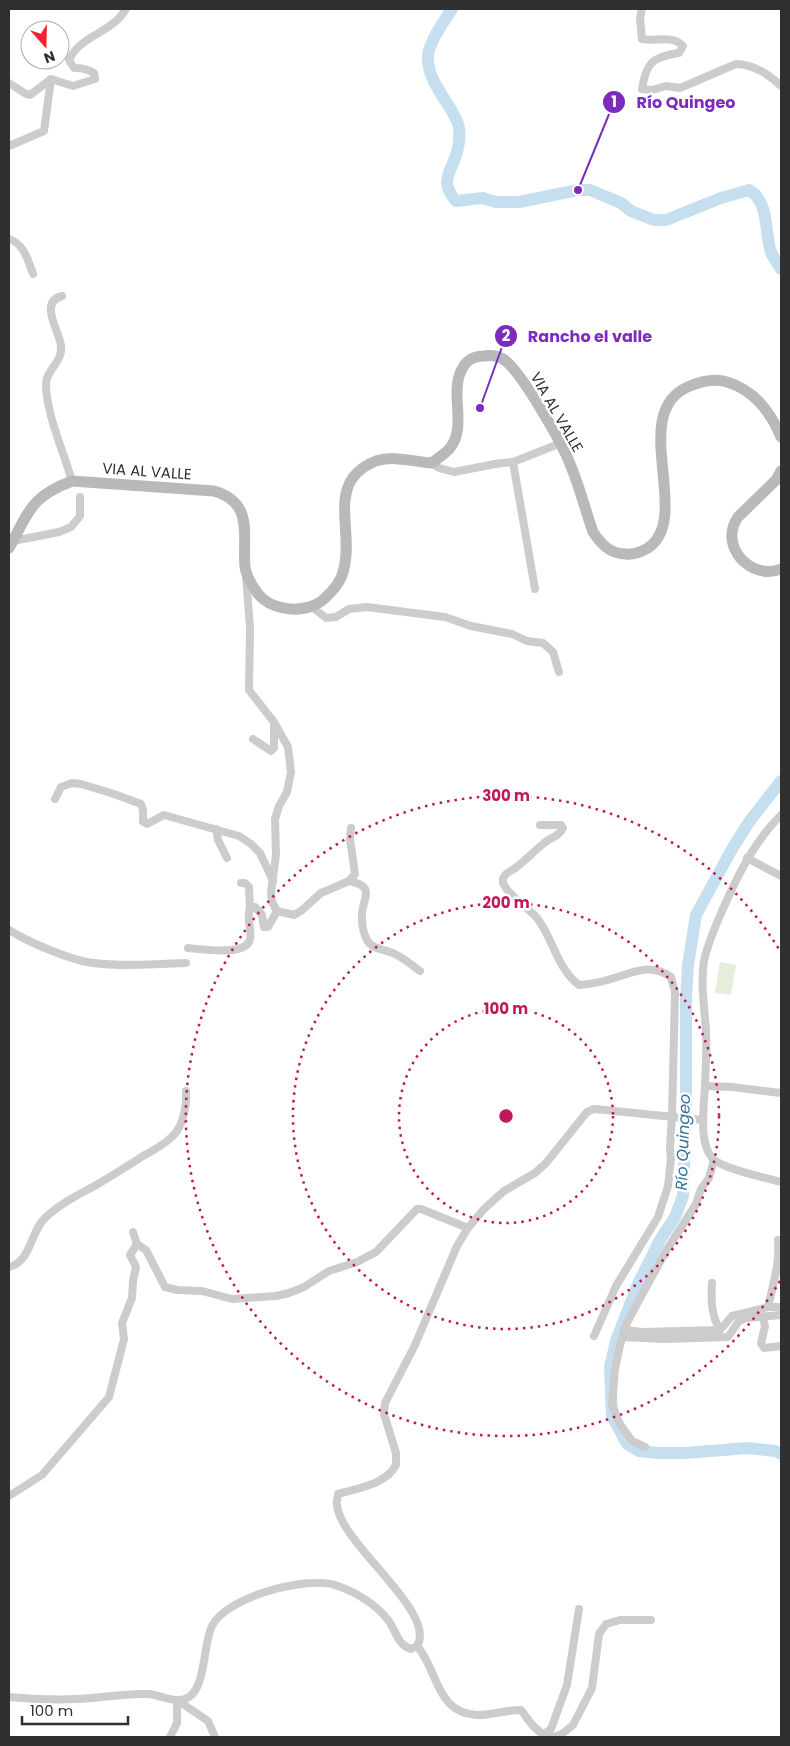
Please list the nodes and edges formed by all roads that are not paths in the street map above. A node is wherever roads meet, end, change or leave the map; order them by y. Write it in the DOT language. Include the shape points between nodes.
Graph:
graph roads {
  1 [pos="126,9"];
  2 [pos="642,9"];
  3 [pos="51,79"];
  4 [pos="9,82"];
  5 [pos="781,86"];
  6 [pos="9,146"];
  7 [pos="9,239"];
  8 [pos="33,274"];
  9 [pos="62,296"];
  10 [pos="781,438"];
  11 [pos="561,443"];
  12 [pos="513,462"];
  13 [pos="432,463"];
  14 [pos="781,471"];
  15 [pos="72,481"];
  16 [pos="80,497"];
  17 [pos="11,545"];
  18 [pos="245,569"];
  19 [pos="781,569"];
  20 [pos="535,589"];
  21 [pos="311,606"];
  22 [pos="559,672"];
  23 [pos="274,722"];
  24 [pos="253,739"];
  25 [pos="55,799"];
  26 [pos="781,815"];
  27 [pos="540,825"];
  28 [pos="351,828"];
  29 [pos="216,830"];
  30 [pos="227,858"];
  31 [pos="747,858"];
  32 [pos="781,876"];
  33 [pos="273,881"];
  34 [pos="349,881"];
  35 [pos="240,883"];
  36 [pos="250,908"];
  37 [pos="277,911"];
  38 [pos="9,930"];
  39 [pos="188,948"];
  40 [pos="186,962"];
  41 [pos="420,971"];
  42 [pos="705,1086"];
  43 [pos="186,1091"];
  44 [pos="781,1093"];
  45 [pos="674,1116"];
  46 [pos="700,1119"];
  47 [pos="714,1160"];
  48 [pos="781,1182"];
  49 [pos="468,1228"];
  50 [pos="133,1232"];
  51 [pos="778,1240"];
  52 [pos="138,1244"];
  53 [pos="9,1267"];
  54 [pos="712,1283"];
  55 [pos="768,1307"];
  56 [pos="781,1307"];
  57 [pos="781,1315"];
  58 [pos="763,1316"];
  59 [pos="720,1330"];
  60 [pos="623,1334"];
  61 [pos="594,1336"];
  62 [pos="781,1346"];
  63 [pos="645,1447"];
  64 [pos="9,1496"];
  65 [pos="579,1609"];
  66 [pos="651,1620"];
  67 [pos="418,1646"];
  68 [pos="9,1697"];
  69 [pos="177,1700"];
  70 [pos="172,1734"];
  71 [pos="548,1736"];
  72 [pos="165,1737"];
  73 [pos="215,1737"];
  1 -- 3 [label="street" via="116,21 83,43 69,60 74,68 92,71 95,79 74,86"];
  2 -- 5 [label="street" via="642,39 676,40 683,46 679,53 653,61 645,70 642,89 680,88 736,64 758,69"];
  3 -- 4 [label="street" via="30,95"];
  3 -- 6 [label="street" via="44,131"];
  7 -- 8 [label="street" via="25,253"];
  9 -- 15 [label="street" via="51,305 61,353 46,386"];
  10 -- 11 [label="main road, VIA AL VALLE" via="771,416 755,398 736,385 720,380 702,381 676,395 661,426 665,508 660,533 656,541 634,554 607,549 599,541"];
  11 -- 12 [label="street"];
  11 -- 13 [label="main road, VIA AL VALLE" via="510,365 495,356 479,356 467,361 457,382 458,424 454,441"];
  12 -- 13 [label="street" via="454,472"];
  12 -- 20 [label="street"];
  13 -- 21 [label="main road" via="390,458 370,464 355,474 350,480 344,504 344,568 336,586"];
  14 -- 19 [label="main road" via="738,518 731,536 739,558 755,570 768,573"];
  15 -- 17 [label="main road, VIA AL VALLE" via="38,499 28,510"];
  15 -- 18 [label="main road, VIA AL VALLE" via="206,490 222,494 236,505 243,517"];
  16 -- 17 [label="street" via="80,516 71,527"];
  18 -- 21 [label="main road, VIA AL VALLE" via="250,583 264,601 284,608"];
  18 -- 23 [label="street" via="250,628 249,690"];
  21 -- 22 [label="street" via="326,618 336,617 349,609 367,607 445,617 512,634 542,643 553,652"];
  23 -- 24 [label="street" via="272,751"];
  23 -- 33 [label="street" via="288,746 291,772 287,792 275,819"];
  25 -- 29 [label="street" via="61,787 81,784 141,804 143,822 147,824 164,815"];
  26 -- 31 [label="street"];
  27 -- 45 [label="street" via="562,825 563,828 504,876 504,886 538,919 566,970 579,985 638,970 672,977 675,992"];
  28 -- 34 [label="street" via="355,874"];
  29 -- 30 [label="street"];
  29 -- 33 [label="street" via="240,836 251,844 260,853"];
  31 -- 32 [label="street"];
  31 -- 42 [label="street" via="722,909 704,960"];
  33 -- 37 [label="street" via="272,902"];
  34 -- 37 [label="street" via="321,893 294,915"];
  34 -- 41 [label="street" via="365,888 367,896 362,921 371,946 404,958"];
  35 -- 36 [label="street" via="249,886"];
  36 -- 37 [label="street" via="259,910 264,927 268,927"];
  36 -- 39 [label="street" via="250,939 247,944 227,951"];
  38 -- 40 [label="street" via="77,960 121,964"];
  42 -- 44 [label="street"];
  42 -- 46 [label="street"];
  43 -- 53 [label="street" via="184,1113 176,1132 153,1151 44,1218 28,1252 15,1266"];
  45 -- 46 [label="street"];
  45 -- 49 [label="street" via="594,1109 587,1112 546,1164 504,1191"];
  45 -- 61 [label="street" via="666,1195 658,1217 616,1286"];
  46 -- 47 [label="street"];
  47 -- 48 [label="street"];
  47 -- 60 [label="street" via="696,1204 666,1251"];
  49 -- 52 [label="street" via="417,1209 369,1256 329,1271 289,1294 232,1299 202,1291 165,1287 146,1250"];
  49 -- 67 [label="street" via="385,1403 384,1414 396,1452 396,1465 388,1475 372,1485 338,1494 341,1518 361,1550 410,1606 418,1627"];
  50 -- 52 [label="street"];
  51 -- 55 [label="street" via="776,1273"];
  52 -- 64 [label="street" via="130,1255 136,1267 132,1298 122,1323 124,1339 109,1397 42,1475"];
  54 -- 59 [label="street" via="713,1311"];
  55 -- 56 [label="street"];
  55 -- 59 [label="street" via="732,1316"];
  57 -- 58 [label="street"];
  58 -- 60 [label="street" via="739,1321 728,1337 665,1339"];
  58 -- 62 [label="street" via="765,1326 761,1343 764,1348"];
  59 -- 60 [label="street"];
  60 -- 63 [label="street" via="614,1369 612,1405 632,1441"];
  65 -- 71 [label="street" via="567,1685"];
  66 -- 71 [label="street" via="620,1620 606,1624 599,1634 592,1688 573,1725 562,1734"];
  67 -- 69 [label="street" via="410,1649 400,1643 377,1607 350,1591 315,1582 271,1590 219,1616 207,1638 196,1690 189,1698"];
  67 -- 71 [label="street" via="444,1697 454,1708 481,1715 521,1710 534,1728"];
  68 -- 69 [label="street" via="45,1700 150,1694"];
  69 -- 70 [label="street"];
  69 -- 73 [label="street" via="208,1721"];
  70 -- 72 [label="street" via="171,1731"];
}
